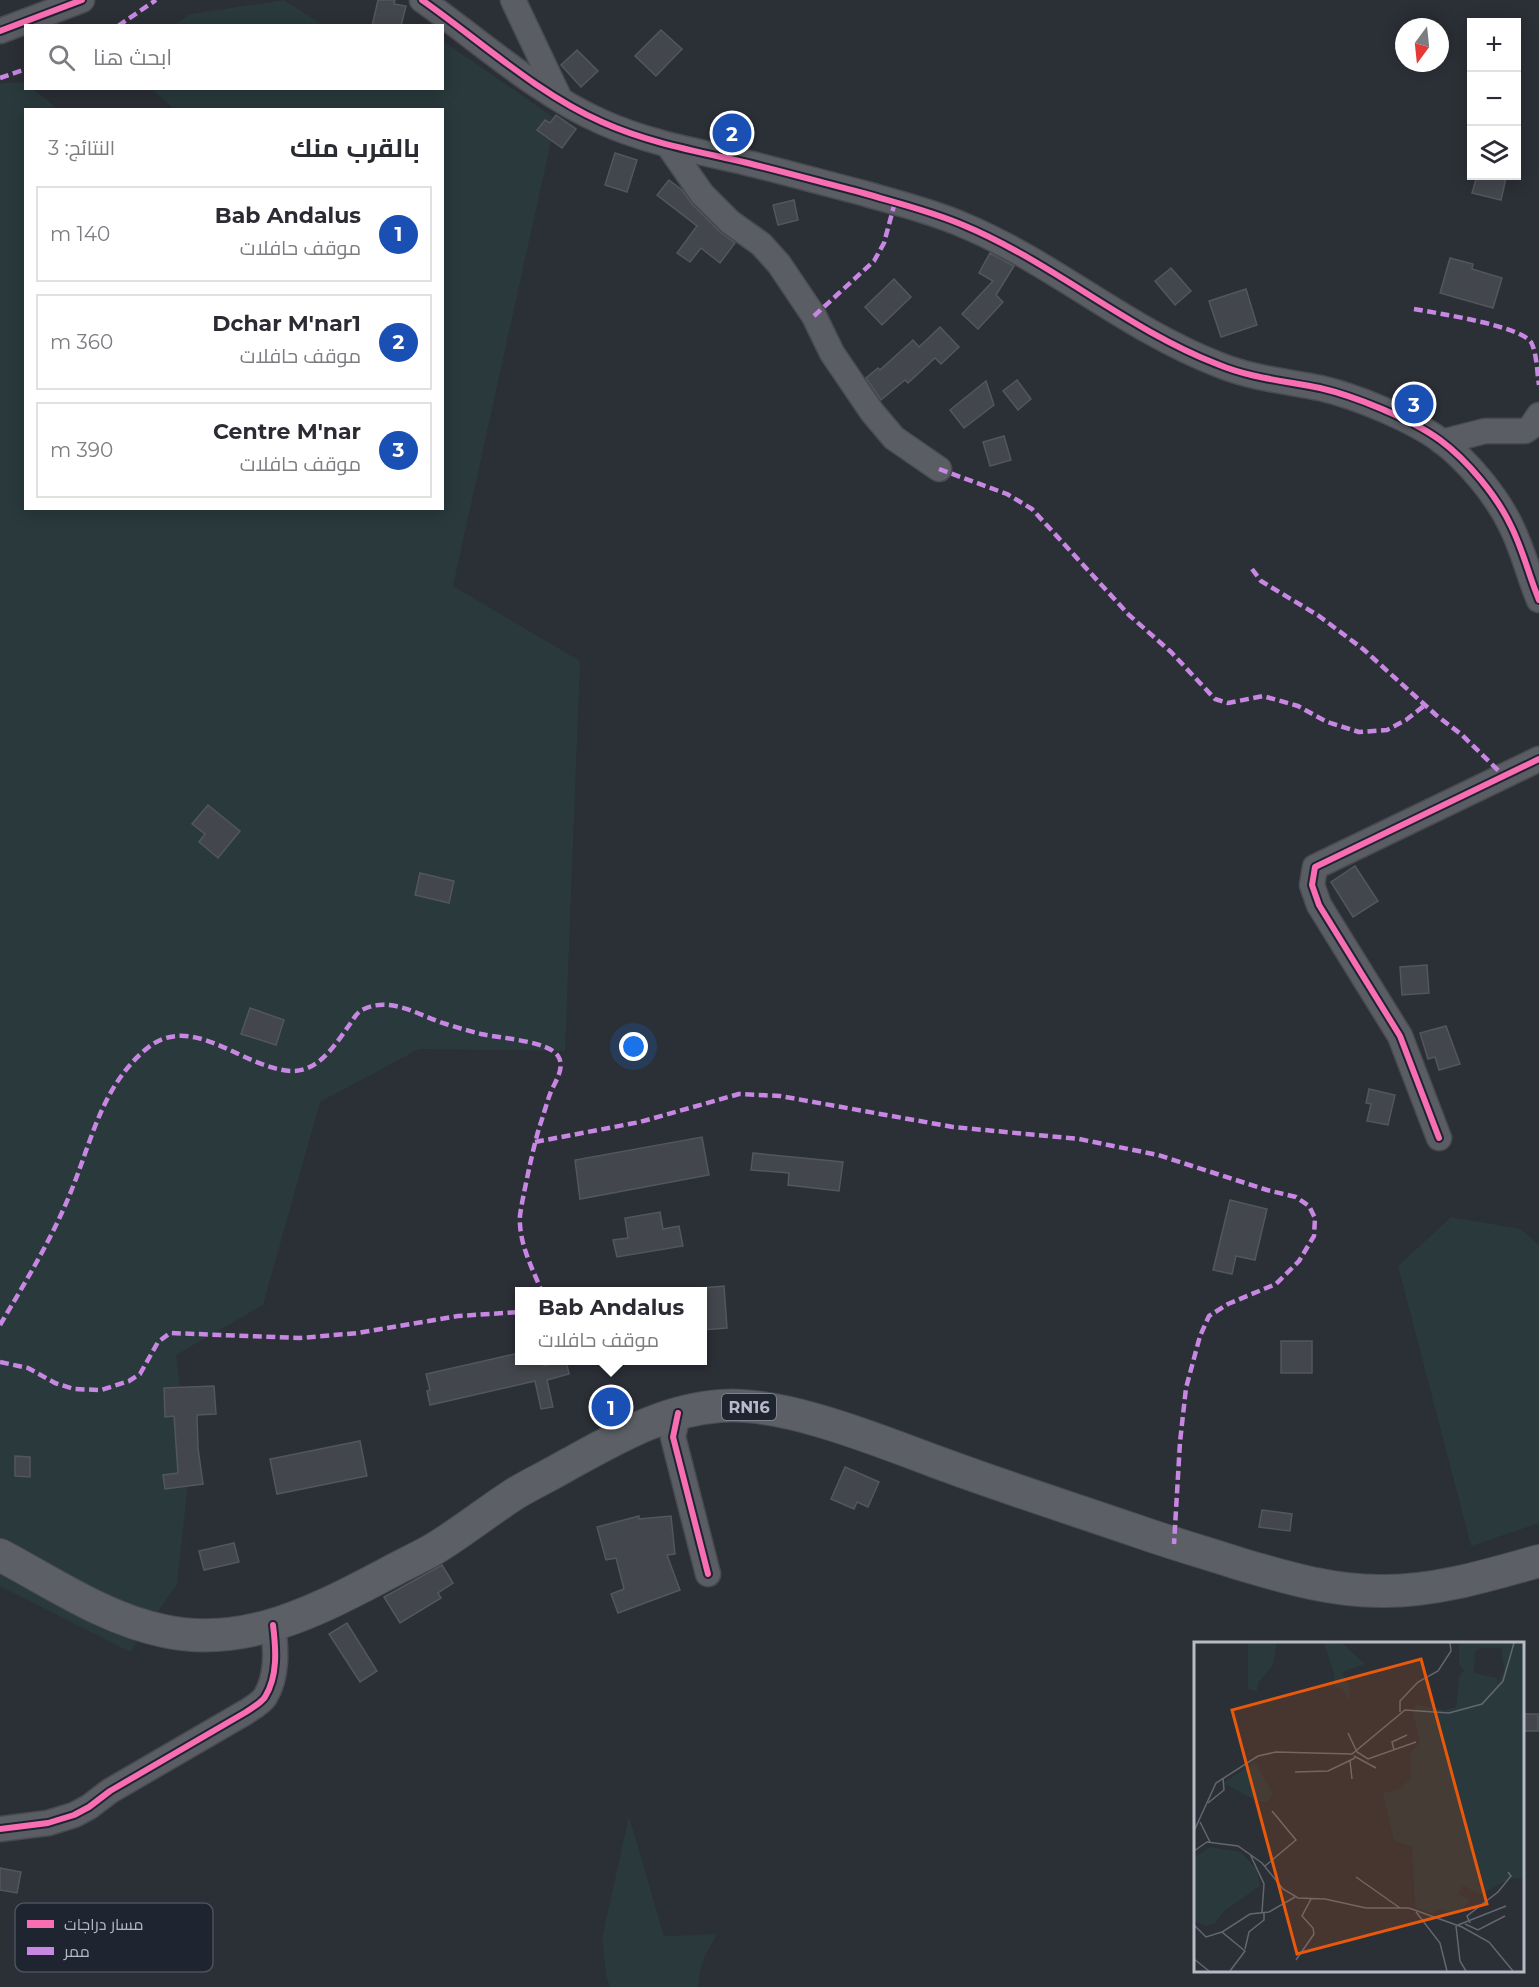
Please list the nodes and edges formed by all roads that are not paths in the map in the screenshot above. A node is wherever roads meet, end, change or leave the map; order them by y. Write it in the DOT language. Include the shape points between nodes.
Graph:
graph roads {
  1 [pos="82,0"];
  2 [pos="422,0"];
  3 [pos="513,0"];
  4 [pos="0,31"];
  5 [pos="560,99"];
  6 [pos="668,145"];
  7 [pos="1539,415"];
  8 [pos="1442,442"];
  9 [pos="939,469"];
  10 [pos="1539,600"];
  11 [pos="1539,759"];
  12 [pos="1439,1138"];
  13 [pos="678,1413"];
  14 [pos="0,1555"];
  15 [pos="1539,1562"];
  16 [pos="708,1574"];
  17 [pos="273,1625"];
  18 [pos="0,1829"];
  1 -- 4 [label="street"];
  2 -- 5 [label="street"];
  3 -- 5 [label="street"];
  5 -- 6 [label="street" via="602,122"];
  6 -- 8 [label="street" via="928,211 1012,247 1094,299 1214,363 1242,373 1323,389 1380,408"];
  6 -- 9 [label="street" via="702,194 779,264 872,412 894,438"];
  7 -- 8 [label="street" via="1525,431 1485,430"];
  8 -- 10 [label="street" via="1482,482 1507,519"];
  11 -- 12 [label="street" via="1315,867 1312,885 1319,904 1400,1036"];
  13 -- 15 [label="main road, RN16" via="721,1406 800,1415 1174,1544 1292,1580 1342,1589 1387,1592 1436,1586"];
  13 -- 16 [label="street" via="673,1437 676,1454"];
  13 -- 17 [label="main road, RN16" via="636,1427 518,1492 433,1549 348,1595"];
  14 -- 17 [label="main road, RN16" via="95,1606 163,1631 194,1636 230,1635"];
  17 -- 18 [label="street" via="276,1646 271,1682 264,1699 110,1791 89,1808 48,1823"];
}
